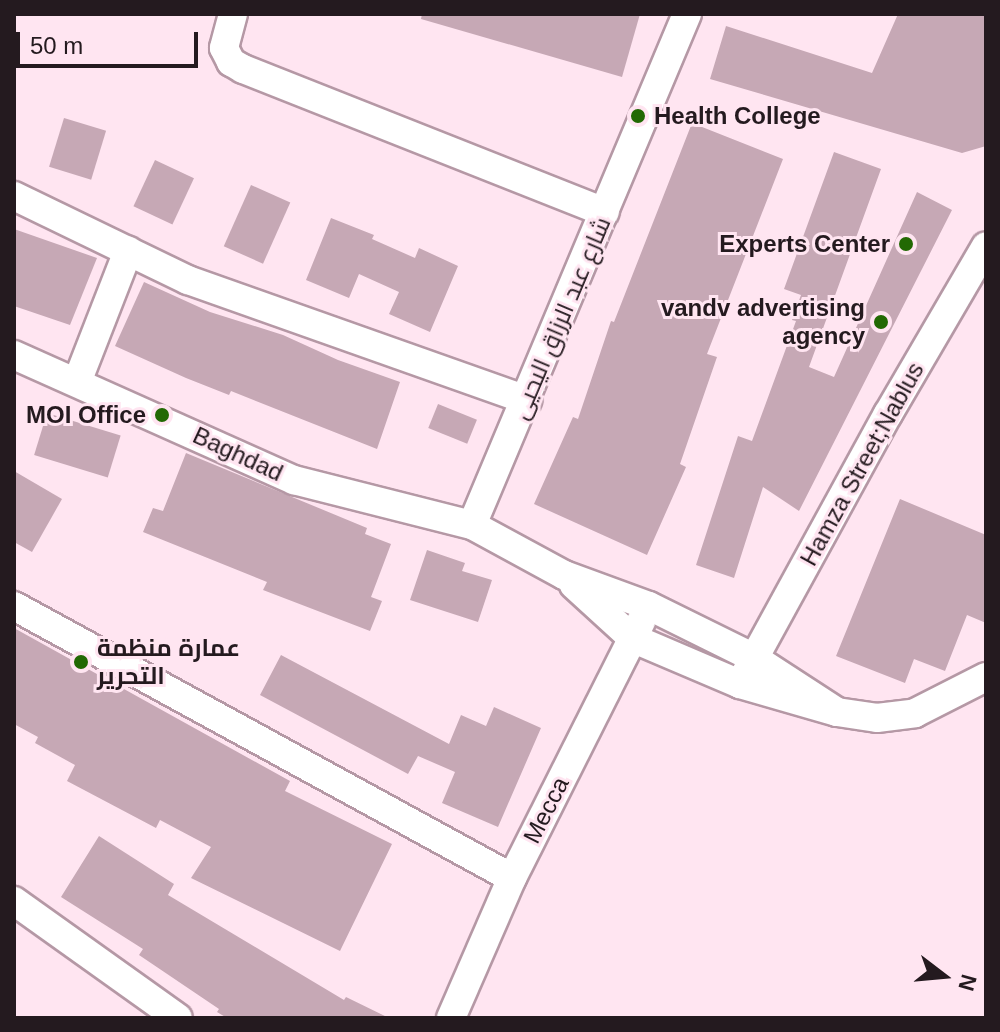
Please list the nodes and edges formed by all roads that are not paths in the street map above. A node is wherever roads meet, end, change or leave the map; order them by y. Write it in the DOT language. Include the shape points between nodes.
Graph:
graph roads {
  1 [pos="233,14"];
  2 [pos="687,14"];
  3 [pos="14,196"];
  4 [pos="605,212"];
  5 [pos="986,246"];
  6 [pos="128,251"];
  7 [pos="14,355"];
  8 [pos="77,382"];
  9 [pos="527,400"];
  10 [pos="472,525"];
  11 [pos="564,575"];
  12 [pos="14,606"];
  13 [pos="649,606"];
  14 [pos="632,638"];
  15 [pos="754,658"];
  16 [pos="986,677"];
  17 [pos="740,684"];
  18 [pos="837,712"];
  19 [pos="512,878"];
  20 [pos="14,901"];
  21 [pos="178,1018"];
  22 [pos="451,1018"];
  1 -- 4 [label="street" via="224,48 231,62 243,69"];
  2 -- 4 [label="street, شارع عبد الرزاق اليحيى"];
  3 -- 6 [label="street"];
  4 -- 9 [label="street, شارع عبد الرزاق اليحيى"];
  5 -- 15 [label="street, Hamza Street;Nablus"];
  6 -- 8 [label="street"];
  6 -- 9 [label="street" via="188,280"];
  7 -- 8 [label="street, Baghdad"];
  8 -- 10 [label="street, Baghdad" via="294,480"];
  9 -- 10 [label="street, شارع عبد الرزاق اليحيى"];
  10 -- 11 [label="street"];
  11 -- 13 [label="street"];
  11 -- 14 [label="street"];
  12 -- 19 [label="street"];
  13 -- 14 [label="street, Mecca"];
  13 -- 15 [label="street"];
  14 -- 17 [label="street"];
  14 -- 19 [label="street, Mecca"];
  15 -- 17 [label="street, Hamza Street;Nablus"];
  15 -- 18 [label="street"];
  16 -- 18 [label="street" via="915,713 877,718"];
  17 -- 18 [label="street"];
  19 -- 22 [label="street, Mecca"];
  20 -- 21 [label="street"];
}
